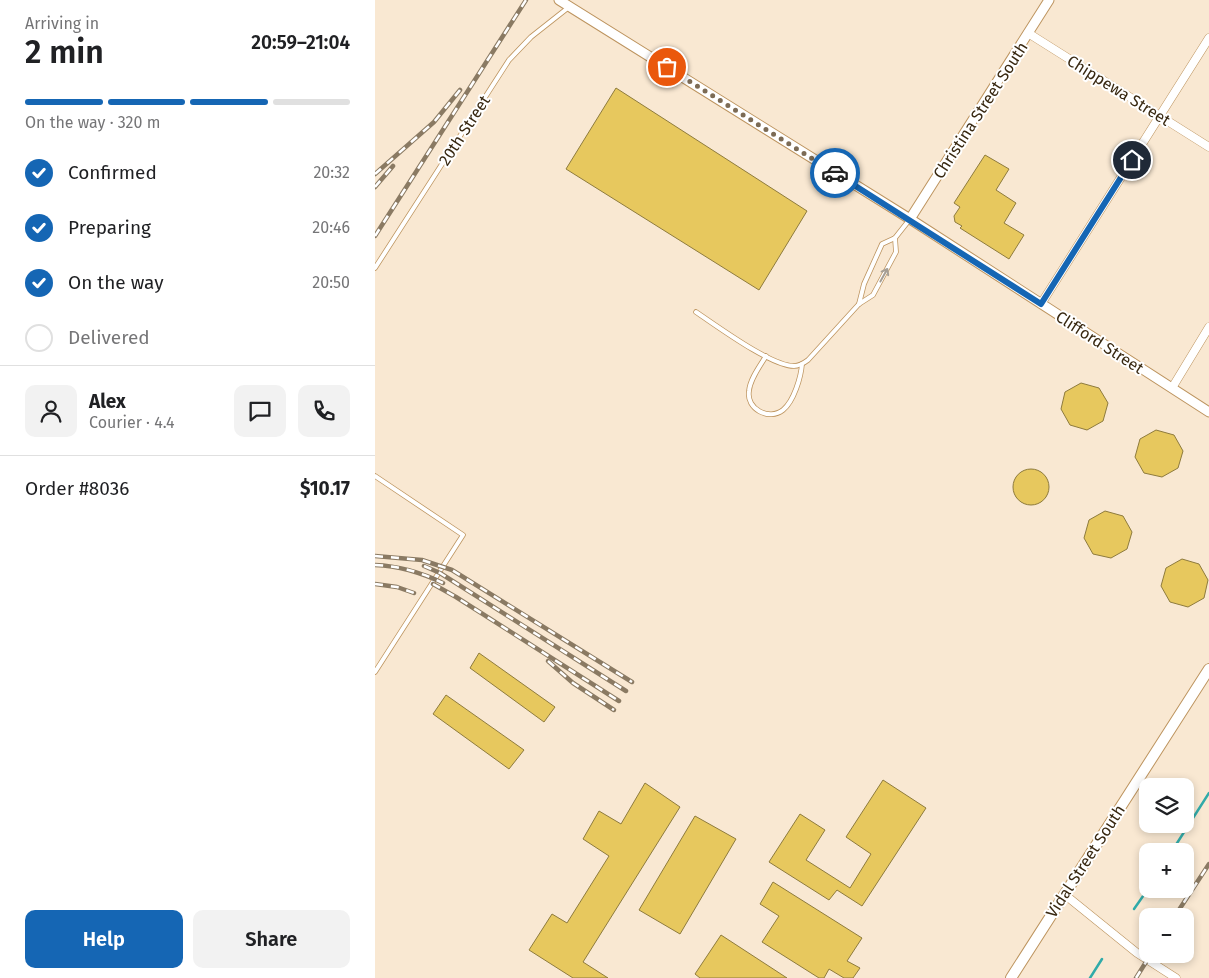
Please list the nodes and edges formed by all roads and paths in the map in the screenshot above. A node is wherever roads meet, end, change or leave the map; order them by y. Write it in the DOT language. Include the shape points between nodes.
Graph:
graph roads {
  1 [pos="559,0"];
  2 [pos="1049,0"];
  3 [pos="570,6"];
  4 [pos="1028,33"];
  5 [pos="1209,38"];
  6 [pos="1160,116"];
  7 [pos="1209,147"];
  8 [pos="910,219"];
  9 [pos="895,238"];
  10 [pos="375,268"];
  11 [pos="859,304"];
  12 [pos="1041,304"];
  13 [pos="696,312"];
  14 [pos="1209,327"];
  15 [pos="766,356"];
  16 [pos="802,364"];
  17 [pos="1171,388"];
  18 [pos="1209,412"];
  19 [pos="375,476"];
  20 [pos="1209,670"];
  21 [pos="375,672"];
  22 [pos="1064,894"];
  23 [pos="1011,978"];
  24 [pos="1176,978"];
  1 -- 3 [label="street, Clifford Street"];
  2 -- 4 [label="street, Christina Street South"];
  3 -- 8 [label="street, Clifford Street"];
  3 -- 10 [label="lane, 20th Street" via="531,37 509,60"];
  4 -- 6 [label="street, Chippewa Street"];
  4 -- 8 [label="street, Christina Street South"];
  5 -- 6 [label="street"];
  6 -- 7 [label="street, Chippewa Street"];
  6 -- 12 [label="street"];
  8 -- 9 [label="lane"];
  8 -- 12 [label="street, Clifford Street"];
  9 -- 11 [label="lane" via="882,244"];
  11 -- 9 [label="lane, one-way" via="873,295 896,252"];
  11 -- 16 [label="lane"];
  12 -- 17 [label="street, Clifford Street"];
  13 -- 15 [label="lane"];
  14 -- 17 [label="street"];
  15 -- 16 [label="lane" via="789,365"];
  15 -- 16 [label="lane" via="748,392 753,406 767,414 776,414 789,402 801,378"];
  17 -- 18 [label="street, Clifford Street"];
  19 -- 21 [label="lane" via="463,536"];
  20 -- 22 [label="main road, Vidal Street South"];
  22 -- 23 [label="main road, Vidal Street South"];
  22 -- 24 [label="street" via="1137,953"];
}
